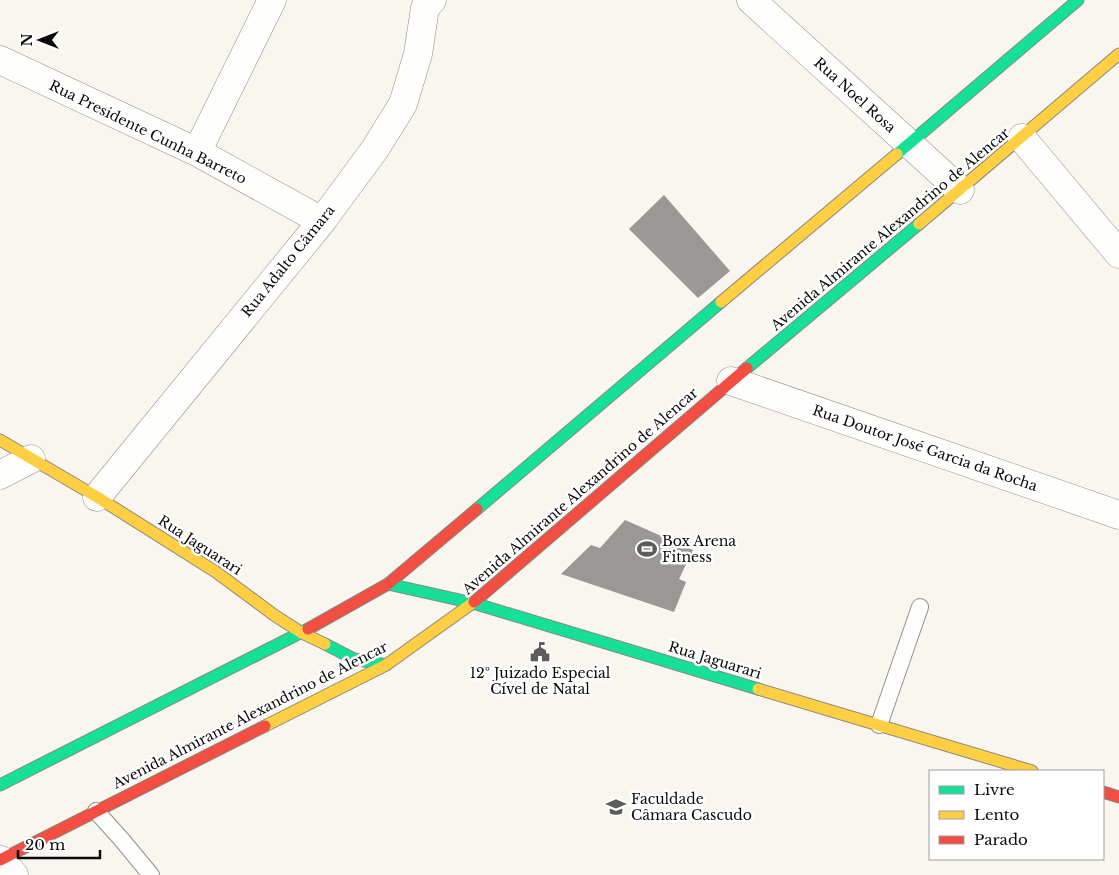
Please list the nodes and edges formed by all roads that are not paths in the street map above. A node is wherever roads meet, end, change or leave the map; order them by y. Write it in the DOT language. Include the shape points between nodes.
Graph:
graph roads {
  1 [pos="272,0"];
  2 [pos="751,0"];
  3 [pos="1078,0"];
  4 [pos="425,3"];
  5 [pos="1119,54"];
  6 [pos="0,60"];
  7 [pos="1022,138"];
  8 [pos="908,144"];
  9 [pos="196,152"];
  10 [pos="960,190"];
  11 [pos="322,221"];
  12 [pos="1119,254"];
  13 [pos="731,381"];
  14 [pos="0,440"];
  15 [pos="32,459"];
  16 [pos="0,475"];
  17 [pos="97,498"];
  18 [pos="1119,515"];
  19 [pos="388,584"];
  20 [pos="474,603"];
  21 [pos="920,607"];
  22 [pos="302,633"];
  23 [pos="386,665"];
  24 [pos="879,725"];
  25 [pos="1029,770"];
  26 [pos="0,785"];
  27 [pos="96,811"];
  28 [pos="0,860"];
  29 [pos="14,875"];
  30 [pos="151,875"];
  1 -- 9 [label="street"];
  2 -- 8 [label="street, Rua Noel Rosa"];
  3 -- 8 [label="main road"];
  4 -- 11 [label="street, Rua Adalto Câmara" via="418,54 402,104 375,149"];
  5 -- 7 [label="main road, Avenida Almirante Alexandrino de Alencar"];
  6 -- 9 [label="street, Rua Presidente Cunha Barreto"];
  7 -- 10 [label="main road, Avenida Almirante Alexandrino de Alencar"];
  7 -- 12 [label="street"];
  8 -- 10 [label="street, Rua Noel Rosa"];
  8 -- 19 [label="main road"];
  9 -- 11 [label="street, Rua Presidente Cunha Barreto"];
  10 -- 13 [label="main road, Avenida Almirante Alexandrino de Alencar"];
  11 -- 17 [label="street, Rua Adalto Câmara"];
  13 -- 18 [label="street, Rua Doutor José Garcia da Rocha"];
  13 -- 20 [label="main road, Avenida Almirante Alexandrino de Alencar"];
  14 -- 15 [label="main road, Rua Jaguarari"];
  15 -- 16 [label="street"];
  15 -- 17 [label="main road, Rua Jaguarari"];
  17 -- 22 [label="main road, Rua Jaguarari" via="216,572"];
  19 -- 20 [label="main road, Rua Jaguarari"];
  19 -- 22 [label="main road"];
  20 -- 23 [label="main road, Avenida Almirante Alexandrino de Alencar"];
  20 -- 24 [label="main road, Rua Jaguarari"];
  21 -- 24 [label="lane"];
  22 -- 23 [label="main road, Rua Jaguarari" via="354,659"];
  22 -- 26 [label="main road"];
  23 -- 27 [label="main road, Avenida Almirante Alexandrino de Alencar"];
  24 -- 25 [label="main road, Rua Jaguarari"];
  27 -- 28 [label="main road, Avenida Almirante Alexandrino de Alencar"];
  27 -- 30 [label="lane"];
  28 -- 29 [label="street"];
}
